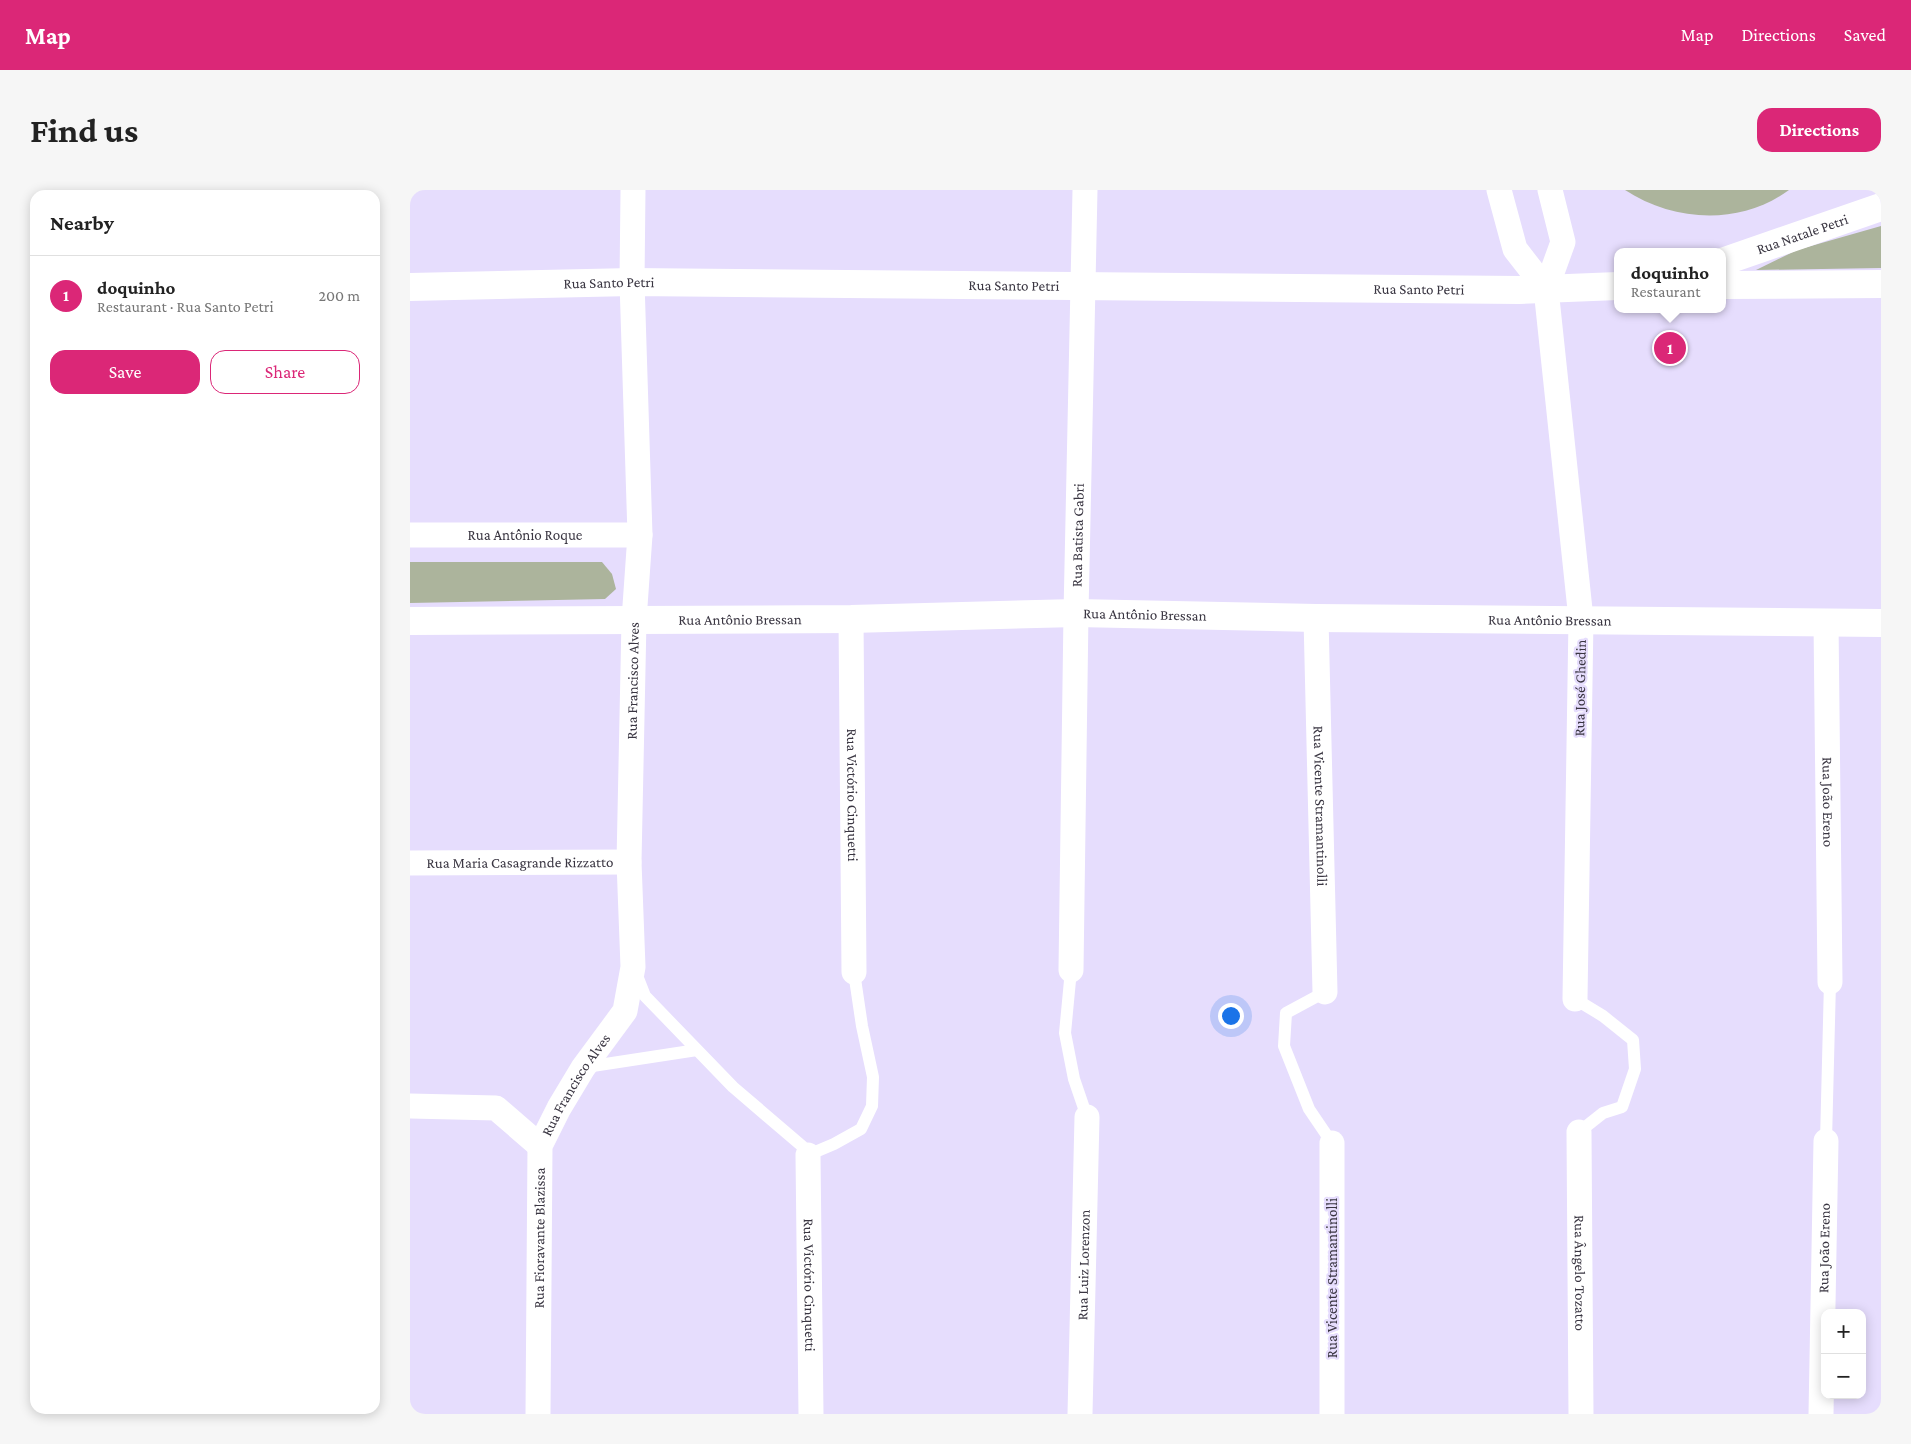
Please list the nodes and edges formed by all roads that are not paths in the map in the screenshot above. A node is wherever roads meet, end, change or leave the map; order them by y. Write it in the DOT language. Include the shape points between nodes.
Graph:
graph roads {
  1 [pos="633,190"];
  2 [pos="1085,190"];
  3 [pos="1499,190"];
  4 [pos="1550,190"];
  5 [pos="1881,207"];
  6 [pos="1726,261"];
  7 [pos="632,282"];
  8 [pos="1881,284"];
  9 [pos="1726,285"];
  10 [pos="1614,286"];
  11 [pos="410,287"];
  12 [pos="1084,287"];
  13 [pos="1546,289"];
  14 [pos="410,535"];
  15 [pos="640,535"];
  16 [pos="1076,613"];
  17 [pos="1316,618"];
  18 [pos="851,619"];
  19 [pos="1581,619"];
  20 [pos="634,620"];
  21 [pos="410,622"];
  22 [pos="1826,622"];
  23 [pos="1881,623"];
  24 [pos="629,862"];
  25 [pos="410,863"];
  26 [pos="633,966"];
  27 [pos="1070,970"];
  28 [pos="854,972"];
  29 [pos="1830,982"];
  30 [pos="1325,992"];
  31 [pos="1575,999"];
  32 [pos="697,1050"];
  33 [pos="583,1068"];
  34 [pos="410,1106"];
  35 [pos="1087,1117"];
  36 [pos="1579,1132"];
  37 [pos="1826,1141"];
  38 [pos="1332,1143"];
  39 [pos="540,1146"];
  40 [pos="808,1155"];
  41 [pos="538,1414"];
  42 [pos="812,1414"];
  43 [pos="1080,1414"];
  44 [pos="1332,1414"];
  45 [pos="1581,1414"];
  46 [pos="1821,1414"];
  1 -- 7 [label="street, Rua Francisco Alves"];
  2 -- 12 [label="street, Rua Batista Gabri"];
  3 -- 13 [label="street" via="1515,249"];
  4 -- 13 [label="street, Rua José Ghedin" via="1563,242"];
  5 -- 6 [label="street, Rua Natale Petri"];
  7 -- 11 [label="street, Rua Santo Petri"];
  7 -- 12 [label="street, Rua Santo Petri"];
  7 -- 15 [label="street, Rua Francisco Alves"];
  8 -- 9 [label="street"];
  10 -- 13 [label="street, Rua Santo Petri"];
  12 -- 13 [label="street, Rua Santo Petri"];
  12 -- 16 [label="street, Rua Batista Gabri"];
  13 -- 19 [label="street, Rua José Ghedin"];
  14 -- 15 [label="street, Rua Antônio Roque"];
  15 -- 20 [label="street, Rua Francisco Alves"];
  16 -- 17 [label="street, Rua Antônio Bressan"];
  16 -- 18 [label="street, Rua Antônio Bressan"];
  16 -- 27 [label="street, Rua Batista Gabri"];
  17 -- 19 [label="street, Rua Antônio Bressan"];
  17 -- 30 [label="street, Rua Vicente Stramantinolli"];
  18 -- 20 [label="street, Rua Antônio Bressan"];
  18 -- 28 [label="street, Rua Victório Cinquetti"];
  19 -- 22 [label="street, Rua Antônio Bressan"];
  19 -- 31 [label="street, Rua José Ghedin"];
  20 -- 21 [label="street, Rua Antônio Bressan"];
  20 -- 24 [label="street, Rua Francisco Alves"];
  22 -- 23 [label="street, Rua Antônio Bressan"];
  22 -- 29 [label="street, Rua João Ereno"];
  24 -- 25 [label="street, Rua Maria Casagrande Rizzatto"];
  24 -- 26 [label="street, Rua Francisco Alves"];
  26 -- 32 [label="lane" via="645,996"];
  26 -- 33 [label="street, Rua Francisco Alves" via="625,1011"];
  27 -- 35 [label="lane" via="1065,1033 1074,1079"];
  28 -- 40 [label="lane" via="873,1077 872,1106 861,1128"];
  29 -- 37 [label="lane"];
  30 -- 38 [label="lane" via="1286,1013 1284,1046 1308,1109"];
  31 -- 36 [label="lane" via="1633,1040 1635,1069 1622,1107 1603,1113"];
  32 -- 33 [label="lane"];
  32 -- 40 [label="lane"];
  33 -- 39 [label="street, Rua Francisco Alves"];
  34 -- 39 [label="street, Rua Fioravante Blazissa" via="496,1108"];
  35 -- 43 [label="street, Rua Luiz Lorenzon"];
  36 -- 45 [label="street, Rua Ângelo Tozatto"];
  37 -- 46 [label="street, Rua João Ereno"];
  38 -- 44 [label="street, Rua Vicente Stramantinolli"];
  39 -- 41 [label="street, Rua Fioravante Blazissa"];
  40 -- 42 [label="street, Rua Victório Cinquetti"];
}
